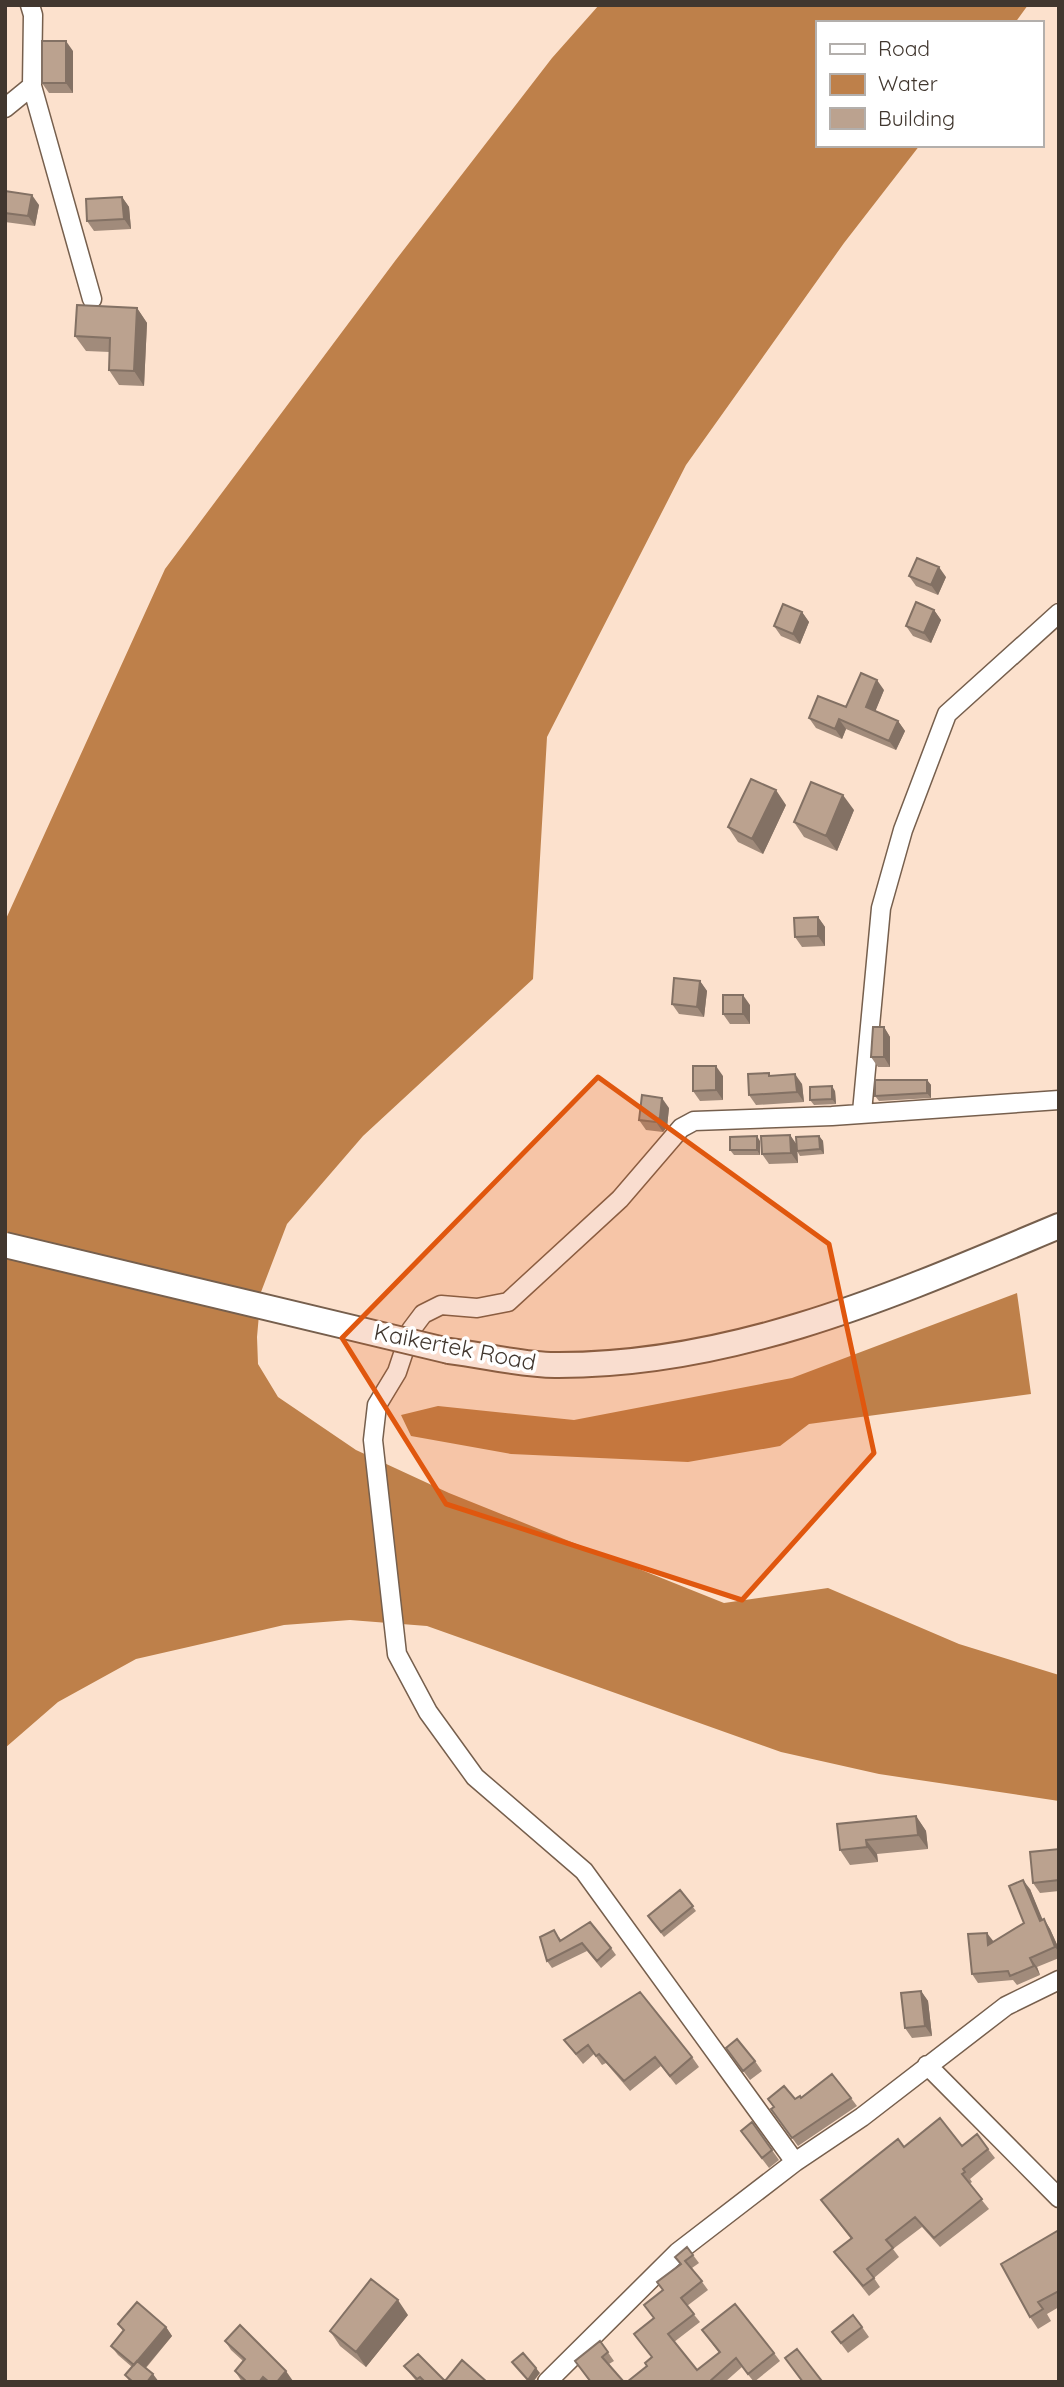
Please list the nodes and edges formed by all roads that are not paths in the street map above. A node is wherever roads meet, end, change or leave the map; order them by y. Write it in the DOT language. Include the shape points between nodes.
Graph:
graph roads {
  1 [pos="30,5"];
  2 [pos="32,86"];
  3 [pos="5,108"];
  4 [pos="92,299"];
  5 [pos="1059,613"];
  6 [pos="1059,1100"];
  7 [pos="862,1112"];
  8 [pos="1059,1226"];
  9 [pos="5,1245"];
  10 [pos="1059,1980"];
  11 [pos="927,2065"];
  12 [pos="795,2162"];
  13 [pos="1059,2198"];
  14 [pos="547,2382"];
  1 -- 2 [label="street"];
  2 -- 3 [label="street"];
  2 -- 4 [label="street"];
  5 -- 7 [label="street" via="947,714 903,830 881,908"];
  6 -- 7 [label="street"];
  7 -- 12 [label="street" via="707,1119 681,1128 620,1199 508,1302 477,1308 441,1305 423,1314 377,1405 373,1440 397,1654 428,1712 475,1777 584,1871"];
  8 -- 9 [label="main road, Kaikertek Road, bridge" via="869,1305 777,1335 692,1354 552,1365 449,1350"];
  10 -- 11 [label="street" via="1006,2006"];
  11 -- 12 [label="street"];
  11 -- 13 [label="street"];
  12 -- 14 [label="street" via="678,2252"];
}
